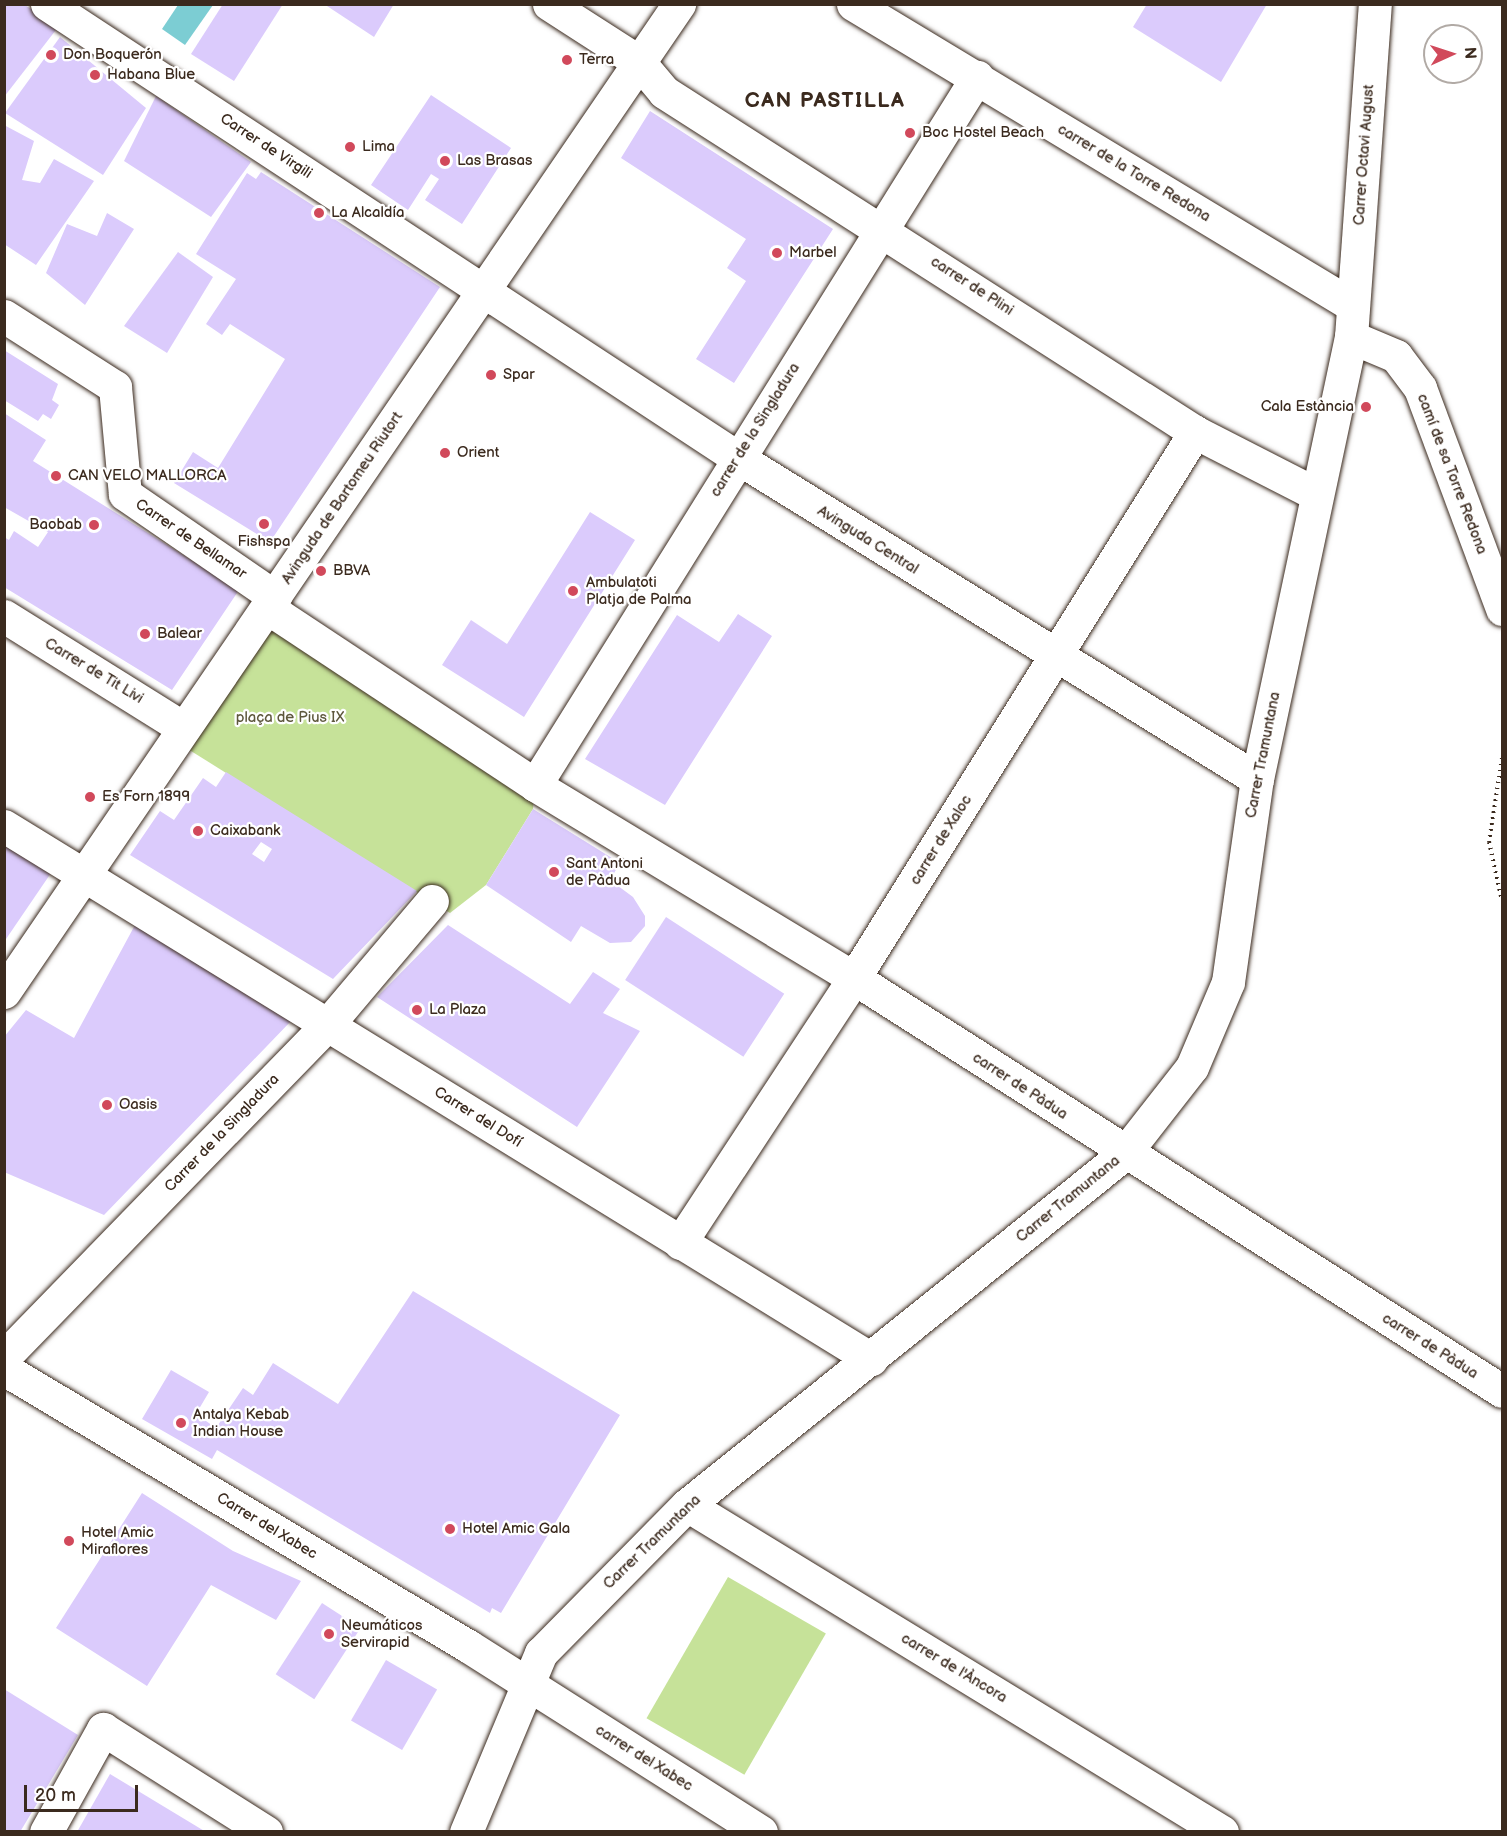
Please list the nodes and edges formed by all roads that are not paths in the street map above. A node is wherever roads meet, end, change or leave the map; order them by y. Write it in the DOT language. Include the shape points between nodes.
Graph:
graph roads {
  1 [pos="46,4"];
  2 [pos="549,4"];
  3 [pos="679,4"];
  4 [pos="853,4"];
  5 [pos="1375,4"];
  6 [pos="639,62"];
  7 [pos="977,77"];
  8 [pos="881,227"];
  9 [pos="486,288"];
  10 [pos="4,316"];
  11 [pos="1352,321"];
  12 [pos="1195,432"];
  13 [pos="738,458"];
  14 [pos="1316,494"];
  15 [pos="271,602"];
  16 [pos="1503,609"];
  17 [pos="4,616"];
  18 [pos="1056,657"];
  19 [pos="183,728"];
  20 [pos="1257,779"];
  21 [pos="535,784"];
  22 [pos="4,825"];
  23 [pos="85,874"];
  24 [pos="432,901"];
  25 [pos="854,978"];
  26 [pos="4,992"];
  27 [pos="328,1024"];
  28 [pos="1124,1154"];
  29 [pos="680,1243"];
  30 [pos="4,1357"];
  31 [pos="871,1359"];
  32 [pos="4,1369"];
  33 [pos="1503,1391"];
  34 [pos="687,1504"];
  35 [pos="528,1684"];
  36 [pos="46,1832"];
  37 [pos="266,1832"];
  38 [pos="466,1832"];
  39 [pos="761,1832"];
  40 [pos="1222,1832"];
  1 -- 9 [label="street, Carrer de Virgili"];
  2 -- 6 [label="street, carrer de Plini"];
  3 -- 6 [label="street, Avinguda de Bartomeu Riutort"];
  4 -- 7 [label="street, carrer de la Torre Redona"];
  5 -- 11 [label="street, Carrer Octavi August"];
  6 -- 8 [label="street, carrer de Plini" via="664,92"];
  6 -- 9 [label="street, Avinguda de Bartomeu Riutort"];
  7 -- 8 [label="street, carrer de la Singladura"];
  7 -- 11 [label="street, carrer de la Torre Redona"];
  8 -- 12 [label="street, carrer de Plini"];
  8 -- 13 [label="street, carrer de la Singladura"];
  9 -- 13 [label="street, Avinguda Central"];
  9 -- 15 [label="street, Avinguda de Bartomeu Riutort"];
  10 -- 15 [label="street, Carrer de Bellamar" via="115,387 125,494"];
  11 -- 14 [label="street, Carrer Tramuntana"];
  11 -- 16 [label="street, camí de sa Torre Redona" via="1396,356 1420,388"];
  12 -- 14 [label="street, carrer de Plini"];
  12 -- 18 [label="street, carrer de Xaloc"];
  13 -- 18 [label="street, Avinguda Central"];
  13 -- 21 [label="street, carrer de la Singladura"];
  14 -- 20 [label="street, Carrer Tramuntana"];
  15 -- 19 [label="street, Avinguda de Bartomeu Riutort"];
  15 -- 21 [label="street"];
  17 -- 19 [label="street, Carrer de Tit Livi"];
  18 -- 20 [label="street, Avinguda Central"];
  18 -- 25 [label="street, carrer de Xaloc"];
  19 -- 23 [label="street, Avinguda de Bartomeu Riutort"];
  20 -- 28 [label="street, Carrer Tramuntana" via="1228,982 1192,1067"];
  21 -- 25 [label="street, carrer de Pàdua"];
  22 -- 23 [label="street, Carrer del Dofí"];
  23 -- 26 [label="street, Avinguda de Bartomeu Riutort"];
  23 -- 27 [label="street, Carrer del Dofí"];
  24 -- 27 [label="street, Carrer de la Singladura"];
  25 -- 28 [label="street, carrer de Pàdua"];
  25 -- 29 [label="street, carrer de Xaloc"];
  27 -- 29 [label="street, Carrer del Dofí"];
  27 -- 30 [label="street, Carrer de la Singladura"];
  28 -- 31 [label="street, Carrer Tramuntana"];
  28 -- 33 [label="street, carrer de Pàdua"];
  29 -- 31 [label="street, Carrer del Dofí"];
  31 -- 34 [label="street, Carrer Tramuntana"];
  32 -- 35 [label="street, Carrer del Xabec"];
  34 -- 35 [label="street, Carrer Tramuntana" via="541,1653"];
  34 -- 40 [label="street, carrer de l'Àncora"];
  35 -- 38 [label="street, Carrer Tramuntana"];
  35 -- 39 [label="street, carrer del Xabec"];
  36 -- 37 [label="street" via="104,1729"];
}
